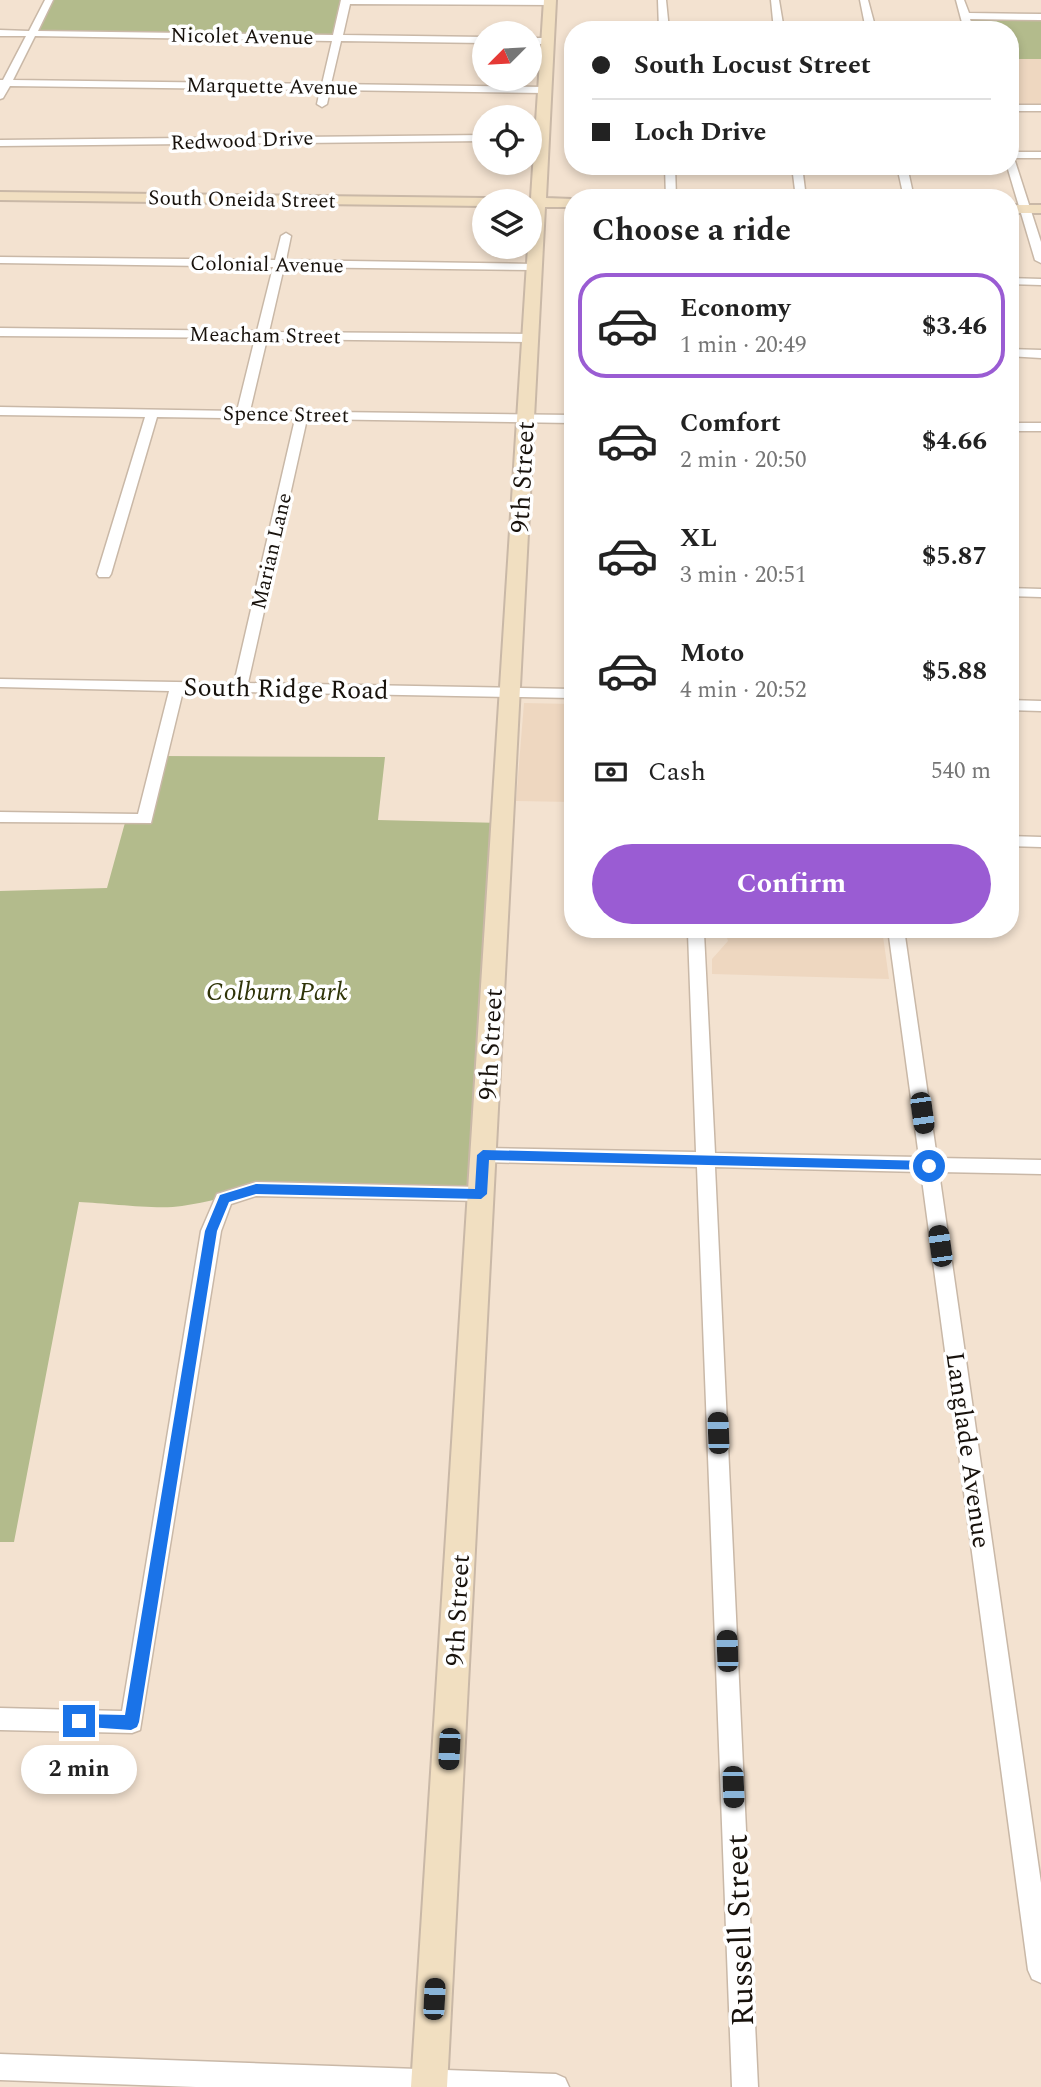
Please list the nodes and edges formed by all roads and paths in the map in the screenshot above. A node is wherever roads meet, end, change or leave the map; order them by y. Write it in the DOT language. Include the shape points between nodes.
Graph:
graph roads {
  1 [pos="49,0"];
  2 [pos="345,0"];
  3 [pos="662,0"];
  4 [pos="775,0"];
  5 [pos="864,0"];
  6 [pos="960,0"];
  7 [pos="550,2"];
  8 [pos="965,16"];
  9 [pos="1041,17"];
  10 [pos="663,21"];
  11 [pos="778,21"];
  12 [pos="869,21"];
  13 [pos="966,21"];
  14 [pos="0,33"];
  15 [pos="32,33"];
  16 [pos="337,38"];
  17 [pos="472,40"];
  18 [pos="542,41"];
  19 [pos="548,41"];
  20 [pos="4,83"];
  21 [pos="326,87"];
  22 [pos="545,89"];
  23 [pos="0,96"];
  24 [pos="322,104"];
  25 [pos="542,105"];
  26 [pos="1019,108"];
  27 [pos="1041,108"];
  28 [pos="472,138"];
  29 [pos="0,143"];
  30 [pos="1041,155"];
  31 [pos="1019,157"];
  32 [pos="1015,175"];
  33 [pos="0,196"];
  34 [pos="472,202"];
  35 [pos="542,202"];
  36 [pos="564,203"];
  37 [pos="1025,209"];
  38 [pos="286,236"];
  39 [pos="534,259"];
  40 [pos="0,260"];
  41 [pos="1041,260"];
  42 [pos="279,264"];
  43 [pos="534,267"];
  44 [pos="1019,281"];
  45 [pos="1041,282"];
  46 [pos="0,332"];
  47 [pos="262,335"];
  48 [pos="530,338"];
  49 [pos="1019,353"];
  50 [pos="1041,354"];
  51 [pos="0,411"];
  52 [pos="152,413"];
  53 [pos="243,413"];
  54 [pos="302,414"];
  55 [pos="526,418"];
  56 [pos="564,419"];
  57 [pos="1019,427"];
  58 [pos="1041,427"];
  59 [pos="104,574"];
  60 [pos="1019,592"];
  61 [pos="1041,593"];
  62 [pos="0,683"];
  63 [pos="177,686"];
  64 [pos="240,688"];
  65 [pos="509,693"];
  66 [pos="564,694"];
  67 [pos="1019,705"];
  68 [pos="1041,706"];
  69 [pos="0,817"];
  70 [pos="1019,841"];
  71 [pos="1041,842"];
  72 [pos="696,938"];
  73 [pos="897,938"];
  74 [pos="483,1155"];
  75 [pos="707,1160"];
  76 [pos="929,1166"];
  77 [pos="1041,1167"];
  78 [pos="481,1194"];
  79 [pos="0,1719"];
  80 [pos="1041,1970"];
  81 [pos="0,2067"];
  82 [pos="429,2085"];
  83 [pos="556,2087"];
  84 [pos="745,2087"];
  1 -- 15 [label="street"];
  2 -- 7 [label="street"];
  2 -- 16 [label="street"];
  3 -- 10 [label="street"];
  4 -- 11 [label="street"];
  5 -- 12 [label="street"];
  6 -- 8 [label="street"];
  7 -- 19 [label="street, 9th Street"];
  8 -- 9 [label="street"];
  8 -- 13 [label="street"];
  14 -- 15 [label="street, Nicolet Avenue"];
  15 -- 16 [label="street, Nicolet Avenue"];
  15 -- 20 [label="street"];
  16 -- 17 [label="street, Nicolet Avenue"];
  16 -- 21 [label="street"];
  18 -- 19 [label="street"];
  19 -- 22 [label="street, 9th Street"];
  20 -- 21 [label="street, Marquette Avenue"];
  20 -- 23 [label="street"];
  21 -- 22 [label="street, Marquette Avenue"];
  21 -- 24 [label="street"];
  22 -- 25 [label="street, 9th Street"];
  26 -- 27 [label="street"];
  28 -- 29 [label="street, Redwood Drive"];
  30 -- 31 [label="street"];
  32 -- 37 [label="street"];
  33 -- 34 [label="street, South Oneida Street"];
  35 -- 36 [label="street"];
  37 -- 41 [label="street"];
  38 -- 42 [label="street"];
  39 -- 43 [label="street, 9th Street"];
  40 -- 42 [label="street, Colonial Avenue"];
  42 -- 43 [label="street, Colonial Avenue"];
  42 -- 47 [label="street"];
  43 -- 48 [label="street, 9th Street"];
  44 -- 45 [label="street"];
  46 -- 47 [label="street, Meacham Street"];
  47 -- 48 [label="street, Meacham Street"];
  47 -- 53 [label="street"];
  48 -- 55 [label="street, 9th Street"];
  49 -- 50 [label="street"];
  51 -- 52 [label="street, Spence Street"];
  52 -- 53 [label="street, Spence Street"];
  52 -- 59 [label="street"];
  53 -- 54 [label="street, Spence Street"];
  54 -- 55 [label="street, Spence Street"];
  54 -- 64 [label="street, Marian Lane"];
  55 -- 56 [label="street, Spence Street"];
  55 -- 65 [label="street, 9th Street"];
  57 -- 58 [label="street"];
  60 -- 61 [label="street"];
  62 -- 63 [label="street, South Ridge Road"];
  63 -- 64 [label="street, South Ridge Road"];
  63 -- 69 [label="street" via="145,819"];
  64 -- 65 [label="street, South Ridge Road"];
  65 -- 66 [label="street, South Ridge Road"];
  65 -- 74 [label="street, 9th Street"];
  67 -- 68 [label="street"];
  70 -- 71 [label="street"];
  72 -- 75 [label="street, Russell Street"];
  73 -- 76 [label="street, Langlade Avenue"];
  74 -- 75 [label="street"];
  74 -- 78 [label="street, 9th Street"];
  75 -- 76 [label="street"];
  75 -- 84 [label="street, Russell Street"];
  76 -- 77 [label="street"];
  76 -- 80 [label="street, Langlade Avenue"];
  78 -- 79 [label="street" via="256,1189 224,1199 211,1231 131,1722"];
  78 -- 82 [label="street, 9th Street"];
  81 -- 82 [label="street"];
  82 -- 83 [label="street"];
}
